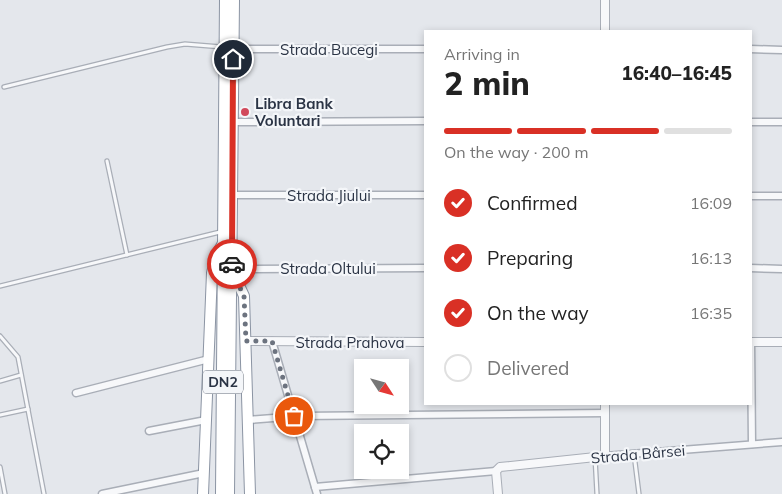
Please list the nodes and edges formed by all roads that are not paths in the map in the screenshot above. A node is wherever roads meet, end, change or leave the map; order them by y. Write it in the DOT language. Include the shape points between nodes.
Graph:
graph roads {
  1 [pos="225,0"];
  2 [pos="234,0"];
  3 [pos="605,0"];
  4 [pos="605,30"];
  5 [pos="229,48"];
  6 [pos="424,49"];
  7 [pos="752,49"];
  8 [pos="782,50"];
  9 [pos="4,87"];
  10 [pos="233,122"];
  11 [pos="424,122"];
  12 [pos="752,122"];
  13 [pos="782,122"];
  14 [pos="107,161"];
  15 [pos="233,195"];
  16 [pos="424,195"];
  17 [pos="752,196"];
  18 [pos="782,196"];
  19 [pos="224,236"];
  20 [pos="127,255"];
  21 [pos="424,268"];
  22 [pos="752,268"];
  23 [pos="782,268"];
  24 [pos="228,269"];
  25 [pos="0,286"];
  26 [pos="0,336"];
  27 [pos="246,341"];
  28 [pos="272,341"];
  29 [pos="424,342"];
  30 [pos="752,342"];
  31 [pos="782,342"];
  32 [pos="209,358"];
  33 [pos="22,375"];
  34 [pos="0,381"];
  35 [pos="76,393"];
  36 [pos="605,405"];
  37 [pos="752,405"];
  38 [pos="28,409"];
  39 [pos="605,413"];
  40 [pos="0,415"];
  41 [pos="294,416"];
  42 [pos="206,420"];
  43 [pos="248,420"];
  44 [pos="149,431"];
  45 [pos="782,442"];
  46 [pos="752,444"];
  47 [pos="634,454"];
  48 [pos="605,456"];
  49 [pos="595,457"];
  50 [pos="0,467"];
  51 [pos="496,471"];
  52 [pos="204,473"];
  53 [pos="316,490"];
  54 [pos="4,494"];
  55 [pos="44,494"];
  56 [pos="102,494"];
  57 [pos="203,494"];
  58 [pos="221,494"];
  59 [pos="229,494"];
  60 [pos="250,494"];
  61 [pos="498,494"];
  62 [pos="597,494"];
  63 [pos="639,494"];
  1 -- 5 [label="highway, DN2"];
  2 -- 5 [label="highway, DN2"];
  3 -- 4 [label="street"];
  5 -- 6 [label="street, Strada Bucegi"];
  5 -- 9 [label="lane" via="185,44 167,47"];
  5 -- 10 [label="highway, DN2"];
  5 -- 19 [label="highway, DN2"];
  7 -- 8 [label="street"];
  10 -- 11 [label="street"];
  10 -- 15 [label="highway, DN2"];
  12 -- 13 [label="street"];
  14 -- 20 [label="lane"];
  15 -- 16 [label="street, Strada Jiului"];
  15 -- 24 [label="highway, DN2"];
  17 -- 18 [label="street"];
  19 -- 20 [label="lane"];
  19 -- 24 [label="highway, DN2"];
  19 -- 32 [label="highway" via="212,273"];
  20 -- 25 [label="lane"];
  21 -- 24 [label="street, Strada Oltului"];
  22 -- 23 [label="street"];
  24 -- 27 [label="highway" via="244,296"];
  24 -- 58 [label="highway, DN2"];
  24 -- 59 [label="highway, DN2"];
  26 -- 33 [label="lane" via="16,353"];
  27 -- 28 [label="street, Strada Prahova"];
  27 -- 43 [label="highway"];
  28 -- 29 [label="street, Strada Prahova"];
  28 -- 41 [label="street"];
  30 -- 31 [label="street"];
  32 -- 35 [label="street"];
  32 -- 42 [label="highway"];
  33 -- 34 [label="lane"];
  33 -- 38 [label="lane"];
  36 -- 39 [label="street"];
  37 -- 46 [label="street"];
  38 -- 40 [label="lane"];
  38 -- 55 [label="lane"];
  39 -- 41 [label="street"];
  39 -- 48 [label="street"];
  41 -- 43 [label="street"];
  41 -- 53 [label="street"];
  42 -- 44 [label="street"];
  42 -- 52 [label="highway"];
  43 -- 60 [label="highway"];
  45 -- 46 [label="street, Strada Bârsei"];
  46 -- 47 [label="street, Strada Bârsei"];
  47 -- 48 [label="street, Strada Bârsei"];
  47 -- 63 [label="lane"];
  48 -- 49 [label="street, Strada Bârsei"];
  49 -- 51 [label="street, Strada Bârsei" via="502,466"];
  49 -- 62 [label="lane"];
  50 -- 54 [label="lane"];
  51 -- 53 [label="street"];
  51 -- 61 [label="street"];
  52 -- 56 [label="street"];
  52 -- 57 [label="highway"];
}
